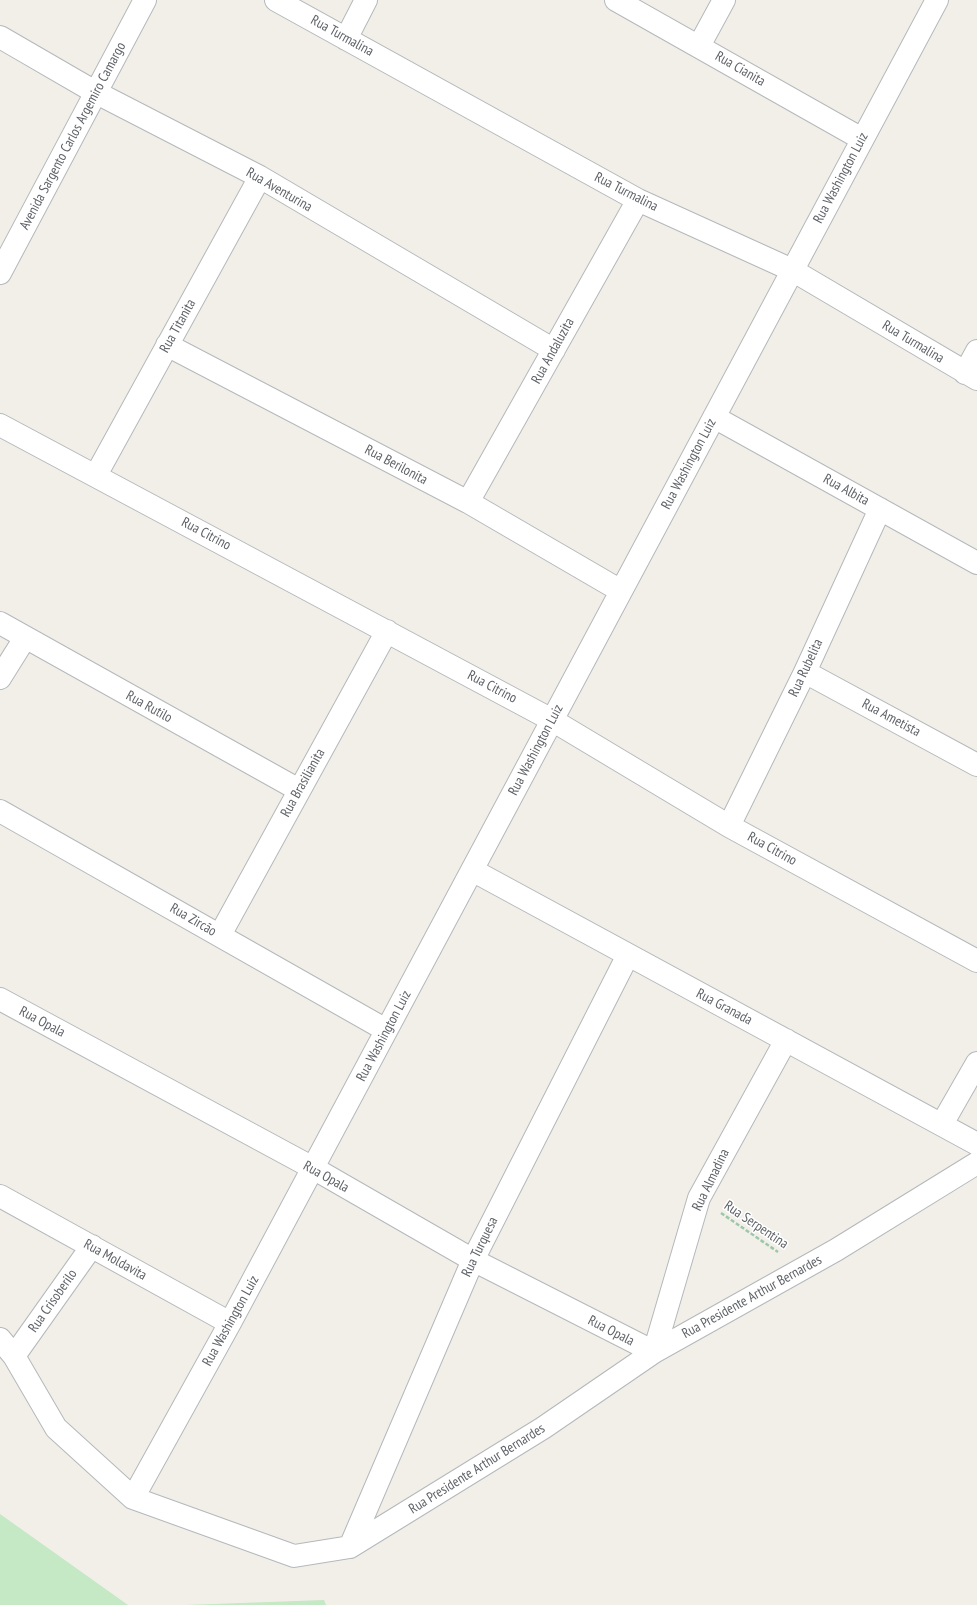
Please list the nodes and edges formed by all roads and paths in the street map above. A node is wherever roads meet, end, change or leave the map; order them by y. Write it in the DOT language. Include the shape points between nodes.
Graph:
graph roads {
  1 [pos="145,0"];
  2 [pos="276,0"];
  3 [pos="366,0"];
  4 [pos="616,0"];
  5 [pos="724,0"];
  6 [pos="937,0"];
  7 [pos="0,38"];
  8 [pos="346,38"];
  9 [pos="699,46"];
  10 [pos="95,92"];
  11 [pos="862,139"];
  12 [pos="260,177"];
  13 [pos="638,200"];
  14 [pos="792,270"];
  15 [pos="0,273"];
  16 [pos="167,345"];
  17 [pos="554,350"];
  18 [pos="977,351"];
  19 [pos="971,376"];
  20 [pos="714,417"];
  21 [pos="0,425"];
  22 [pos="96,475"];
  23 [pos="468,502"];
  24 [pos="880,509"];
  25 [pos="977,563"];
  26 [pos="621,591"];
  27 [pos="0,623"];
  28 [pos="387,631"];
  29 [pos="25,638"];
  30 [pos="805,672"];
  31 [pos="0,678"];
  32 [pos="552,720"];
  33 [pos="977,765"];
  34 [pos="299,790"];
  35 [pos="0,811"];
  36 [pos="729,826"];
  37 [pos="472,870"];
  38 [pos="220,935"];
  39 [pos="628,955"];
  40 [pos="977,961"];
  41 [pos="0,999"];
  42 [pos="386,1030"];
  43 [pos="786,1040"];
  44 [pos="977,1063"];
  45 [pos="942,1124"];
  46 [pos="977,1144"];
  47 [pos="977,1163"];
  48 [pos="312,1168"];
  49 [pos="0,1196"];
  50 [pos="699,1198"];
  51 [pos="92,1246"];
  52 [pos="473,1260"];
  53 [pos="802,1269"];
  54 [pos="230,1324"];
  55 [pos="0,1339"];
  56 [pos="654,1352"];
  57 [pos="14,1356"];
  58 [pos="133,1498"];
  59 [pos="350,1548"];
  1 -- 10 [label="street, Avenida Sargento Carlos Argemiro Camargo"];
  2 -- 8 [label="street, Rua Turmalina"];
  3 -- 8 [label="street"];
  4 -- 9 [label="street, Rua Cianita"];
  5 -- 9 [label="street"];
  6 -- 11 [label="street, Rua Washington Luiz"];
  7 -- 10 [label="street, Rua Aventurina"];
  8 -- 13 [label="street, Rua Turmalina"];
  9 -- 11 [label="street, Rua Cianita"];
  10 -- 12 [label="street, Rua Aventurina"];
  10 -- 15 [label="street, Avenida Sargento Carlos Argemiro Camargo"];
  11 -- 14 [label="street, Rua Washington Luiz"];
  12 -- 16 [label="street, Rua Titanita"];
  12 -- 17 [label="street, Rua Aventurina"];
  13 -- 14 [label="street, Rua Turmalina"];
  13 -- 17 [label="street, Rua Andaluzita"];
  14 -- 19 [label="street, Rua Turmalina"];
  14 -- 20 [label="street, Rua Washington Luiz"];
  16 -- 22 [label="street, Rua Titanita"];
  16 -- 23 [label="street, Rua Berilonita"];
  17 -- 23 [label="street, Rua Andaluzita"];
  18 -- 19 [label="street"];
  20 -- 24 [label="street, Rua Albita"];
  20 -- 26 [label="street, Rua Washington Luiz"];
  21 -- 22 [label="street, Rua Citrino"];
  22 -- 28 [label="street, Rua Citrino"];
  23 -- 26 [label="street, Rua Berilonita"];
  24 -- 25 [label="street, Rua Albita"];
  24 -- 30 [label="street, Rua Rubelita"];
  26 -- 32 [label="street, Rua Washington Luiz"];
  27 -- 29 [label="street, Rua Rutilo"];
  28 -- 32 [label="street, Rua Citrino"];
  28 -- 34 [label="street, Rua Brasilianita"];
  29 -- 31 [label="street"];
  29 -- 34 [label="street, Rua Rutilo"];
  30 -- 33 [label="street, Rua Ametista"];
  30 -- 36 [label="street, Rua Rubelita"];
  32 -- 36 [label="street, Rua Citrino"];
  32 -- 37 [label="street, Rua Washington Luiz"];
  34 -- 38 [label="street, Rua Brasilianita"];
  35 -- 38 [label="street, Rua Zircão"];
  36 -- 40 [label="street, Rua Citrino"];
  37 -- 39 [label="street, Rua Granada"];
  37 -- 42 [label="street, Rua Washington Luiz"];
  38 -- 42 [label="street, Rua Zircão"];
  39 -- 43 [label="street, Rua Granada"];
  39 -- 52 [label="street, Rua Turquesa"];
  41 -- 48 [label="street, Rua Opala"];
  42 -- 48 [label="street, Rua Washington Luiz"];
  43 -- 45 [label="street, Rua Granada"];
  43 -- 50 [label="street, Rua Almadina"];
  44 -- 45 [label="street"];
  45 -- 46 [label="street, Rua Granada"];
  47 -- 53 [label="street, Rua Presidente Arthur Bernardes"];
  48 -- 52 [label="street, Rua Opala"];
  48 -- 54 [label="street, Rua Washington Luiz"];
  49 -- 51 [label="street, Rua Moldavita"];
  50 -- 53 [label="path, Rua Serpentina"];
  50 -- 56 [label="street, Rua Almadina"];
  51 -- 54 [label="street, Rua Moldavita"];
  51 -- 57 [label="street, Rua Crisoberilo"];
  52 -- 56 [label="street, Rua Opala"];
  52 -- 59 [label="street, Rua Turquesa"];
  53 -- 56 [label="street, Rua Presidente Arthur Bernardes"];
  54 -- 58 [label="street, Rua Washington Luiz"];
  55 -- 57 [label="street, Rua Presidente Arthur Bernardes"];
  56 -- 59 [label="street, Rua Presidente Arthur Bernardes" via="543,1428"];
  57 -- 58 [label="street, Rua Presidente Arthur Bernardes" via="56,1428"];
  58 -- 59 [label="street, Rua Presidente Arthur Bernardes" via="294,1556"];
}
